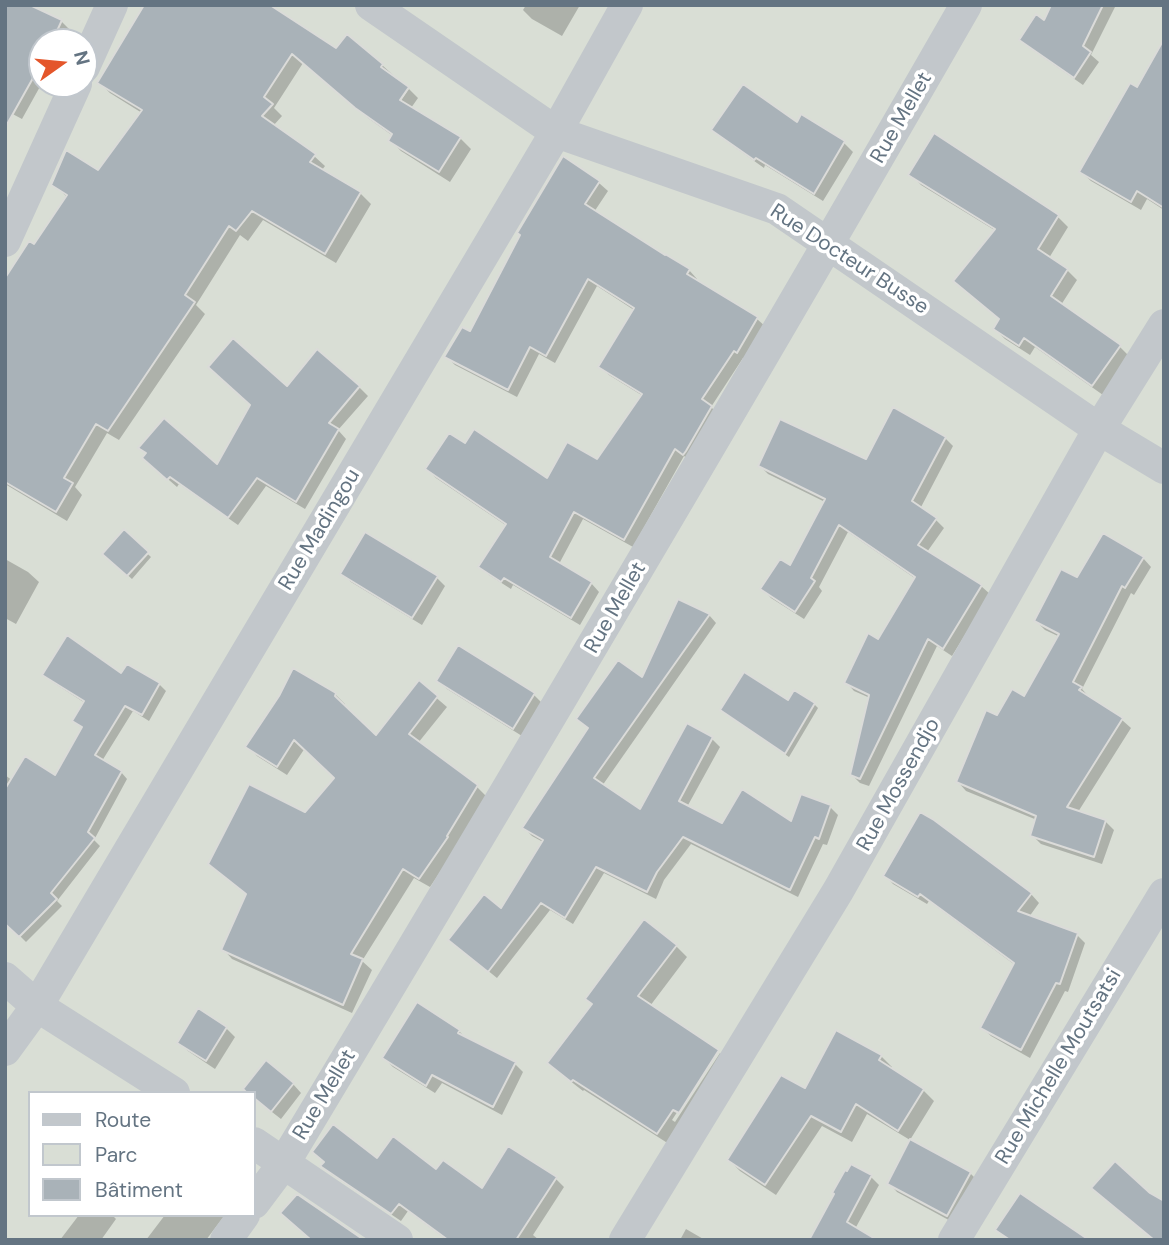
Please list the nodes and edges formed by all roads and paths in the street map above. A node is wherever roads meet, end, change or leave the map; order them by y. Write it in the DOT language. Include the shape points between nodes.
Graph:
graph roads {
  1 [pos="112,5"];
  2 [pos="371,5"];
  3 [pos="627,5"];
  4 [pos="966,5"];
  5 [pos="98,36"];
  6 [pos="70,98"];
  7 [pos="556,132"];
  8 [pos="5,241"];
  9 [pos="829,244"];
  10 [pos="1164,325"];
  11 [pos="1099,429"];
  12 [pos="1164,468"];
  13 [pos="1164,894"];
  14 [pos="5,978"];
  15 [pos="37,1006"];
  16 [pos="5,1050"];
  17 [pos="171,1091"];
  18 [pos="256,1144"];
  19 [pos="284,1163"];
  20 [pos="256,1200"];
  21 [pos="243,1217"];
  22 [pos="226,1240"];
  23 [pos="397,1240"];
  24 [pos="625,1240"];
  25 [pos="954,1240"];
  1 -- 5 [label="street"];
  2 -- 7 [label="street, Rue Docteur Busse"];
  3 -- 7 [label="street, Rue Madingou"];
  4 -- 9 [label="street, Rue Mellet"];
  6 -- 8 [label="street"];
  7 -- 9 [label="street, Rue Docteur Busse" via="777,209"];
  7 -- 15 [label="street, Rue Madingou"];
  9 -- 11 [label="street, Rue Docteur Busse"];
  9 -- 19 [label="street, Rue Mellet"];
  10 -- 11 [label="street, Rue Mossendjo"];
  11 -- 12 [label="street, Rue Docteur Busse"];
  11 -- 24 [label="street, Rue Mossendjo" via="838,891"];
  13 -- 25 [label="street, Rue Michelle Moutsatsi"];
  14 -- 15 [label="street"];
  15 -- 16 [label="street, Rue Madingou"];
  15 -- 17 [label="street"];
  18 -- 19 [label="street"];
  19 -- 20 [label="street, Rue Mellet"];
  19 -- 23 [label="street"];
  21 -- 22 [label="street"];
}
